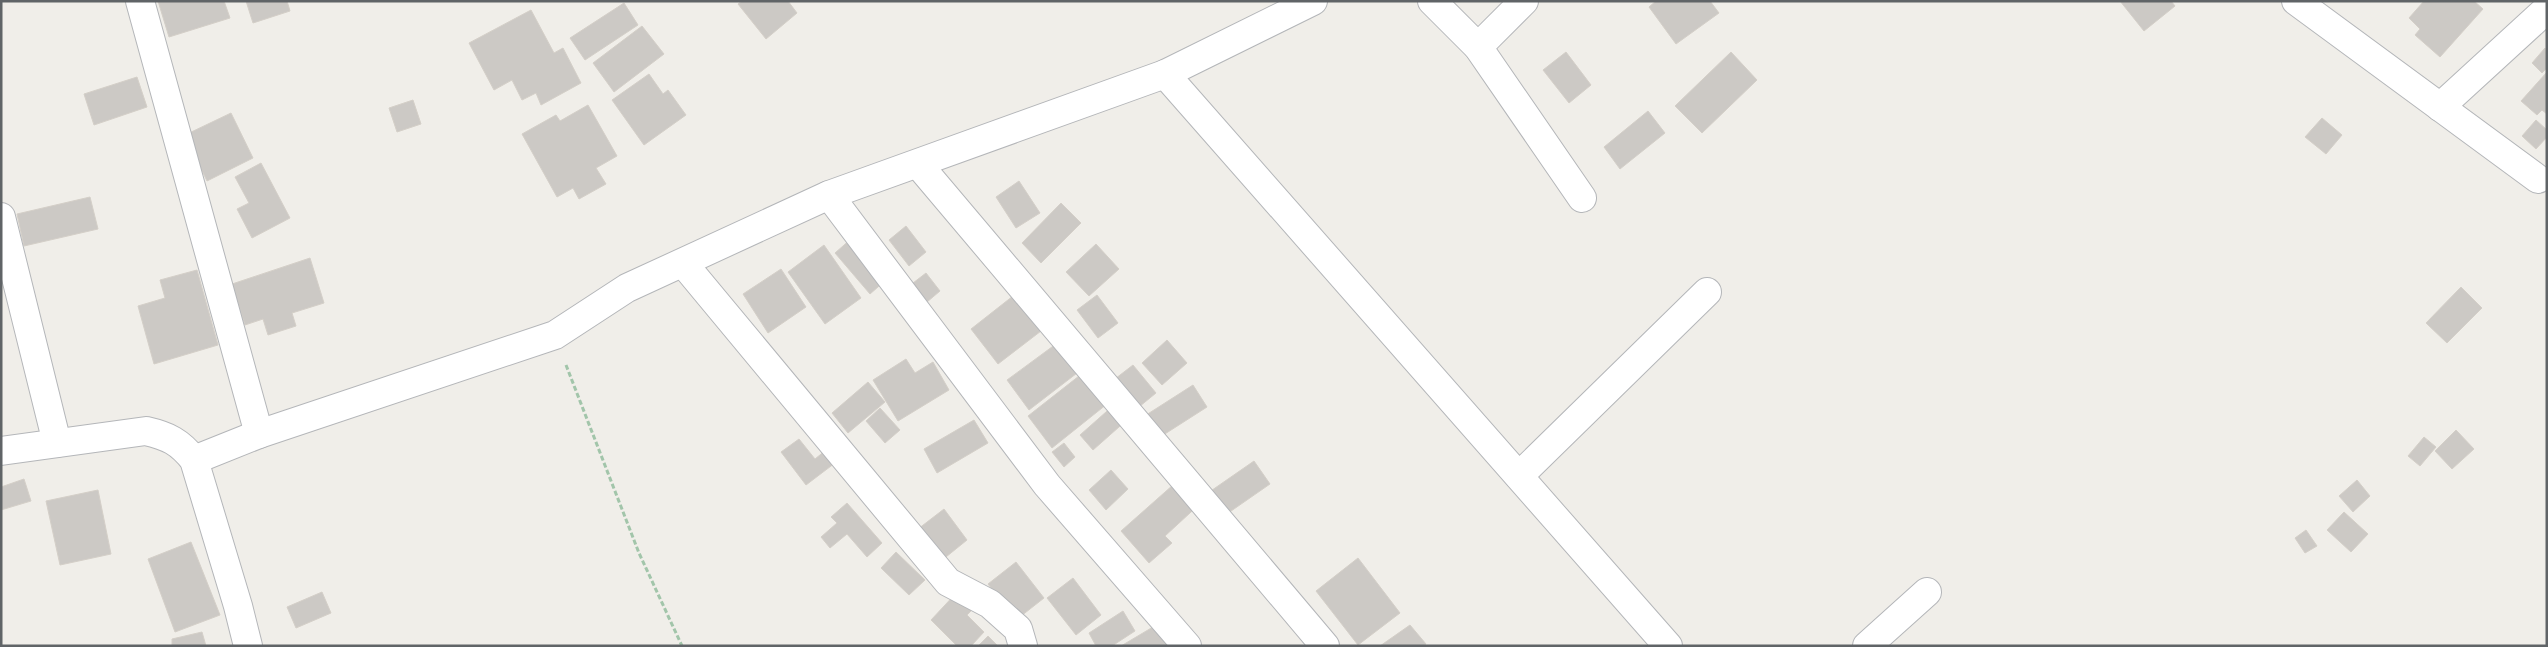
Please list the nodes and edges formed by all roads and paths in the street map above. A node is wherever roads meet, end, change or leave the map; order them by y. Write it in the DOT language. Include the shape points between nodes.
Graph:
graph roads {
  1 [pos="140,1"];
  2 [pos="1313,1"];
  3 [pos="1432,1"];
  4 [pos="1524,1"];
  5 [pos="2296,1"];
  6 [pos="2547,9"];
  7 [pos="1478,47"];
  8 [pos="1165,74"];
  9 [pos="2440,107"];
  10 [pos="918,164"];
  11 [pos="2538,179"];
  12 [pos="829,195"];
  13 [pos="1582,198"];
  14 [pos="1,217"];
  15 [pos="683,263"];
  16 [pos="1706,292"];
  17 [pos="555,335"];
  18 [pos="259,434"];
  19 [pos="58,444"];
  20 [pos="1,451"];
  21 [pos="194,460"];
  22 [pos="1519,476"];
  23 [pos="1927,592"];
  24 [pos="248,646"];
  25 [pos="682,646"];
  26 [pos="1023,646"];
  27 [pos="1187,646"];
  28 [pos="1325,646"];
  29 [pos="1668,646"];
  30 [pos="1867,646"];
  1 -- 18 [label="street"];
  2 -- 8 [label="street"];
  3 -- 7 [label="street"];
  4 -- 7 [label="street"];
  5 -- 9 [label="street"];
  6 -- 9 [label="street"];
  7 -- 13 [label="street"];
  8 -- 10 [label="street"];
  8 -- 22 [label="street"];
  9 -- 11 [label="street"];
  10 -- 12 [label="street"];
  10 -- 28 [label="street"];
  12 -- 15 [label="street"];
  12 -- 27 [label="street" via="1047,485"];
  14 -- 19 [label="street"];
  15 -- 17 [label="street" via="627,288"];
  15 -- 26 [label="street" via="948,582 990,604 1018,629"];
  16 -- 22 [label="street"];
  17 -- 18 [label="street"];
  17 -- 25 [label="path" via="640,554"];
  18 -- 21 [label="street"];
  19 -- 20 [label="street"];
  19 -- 21 [label="street" via="146,431 168,436 183,446"];
  21 -- 24 [label="street"];
  22 -- 29 [label="street"];
  23 -- 30 [label="street"];
}
